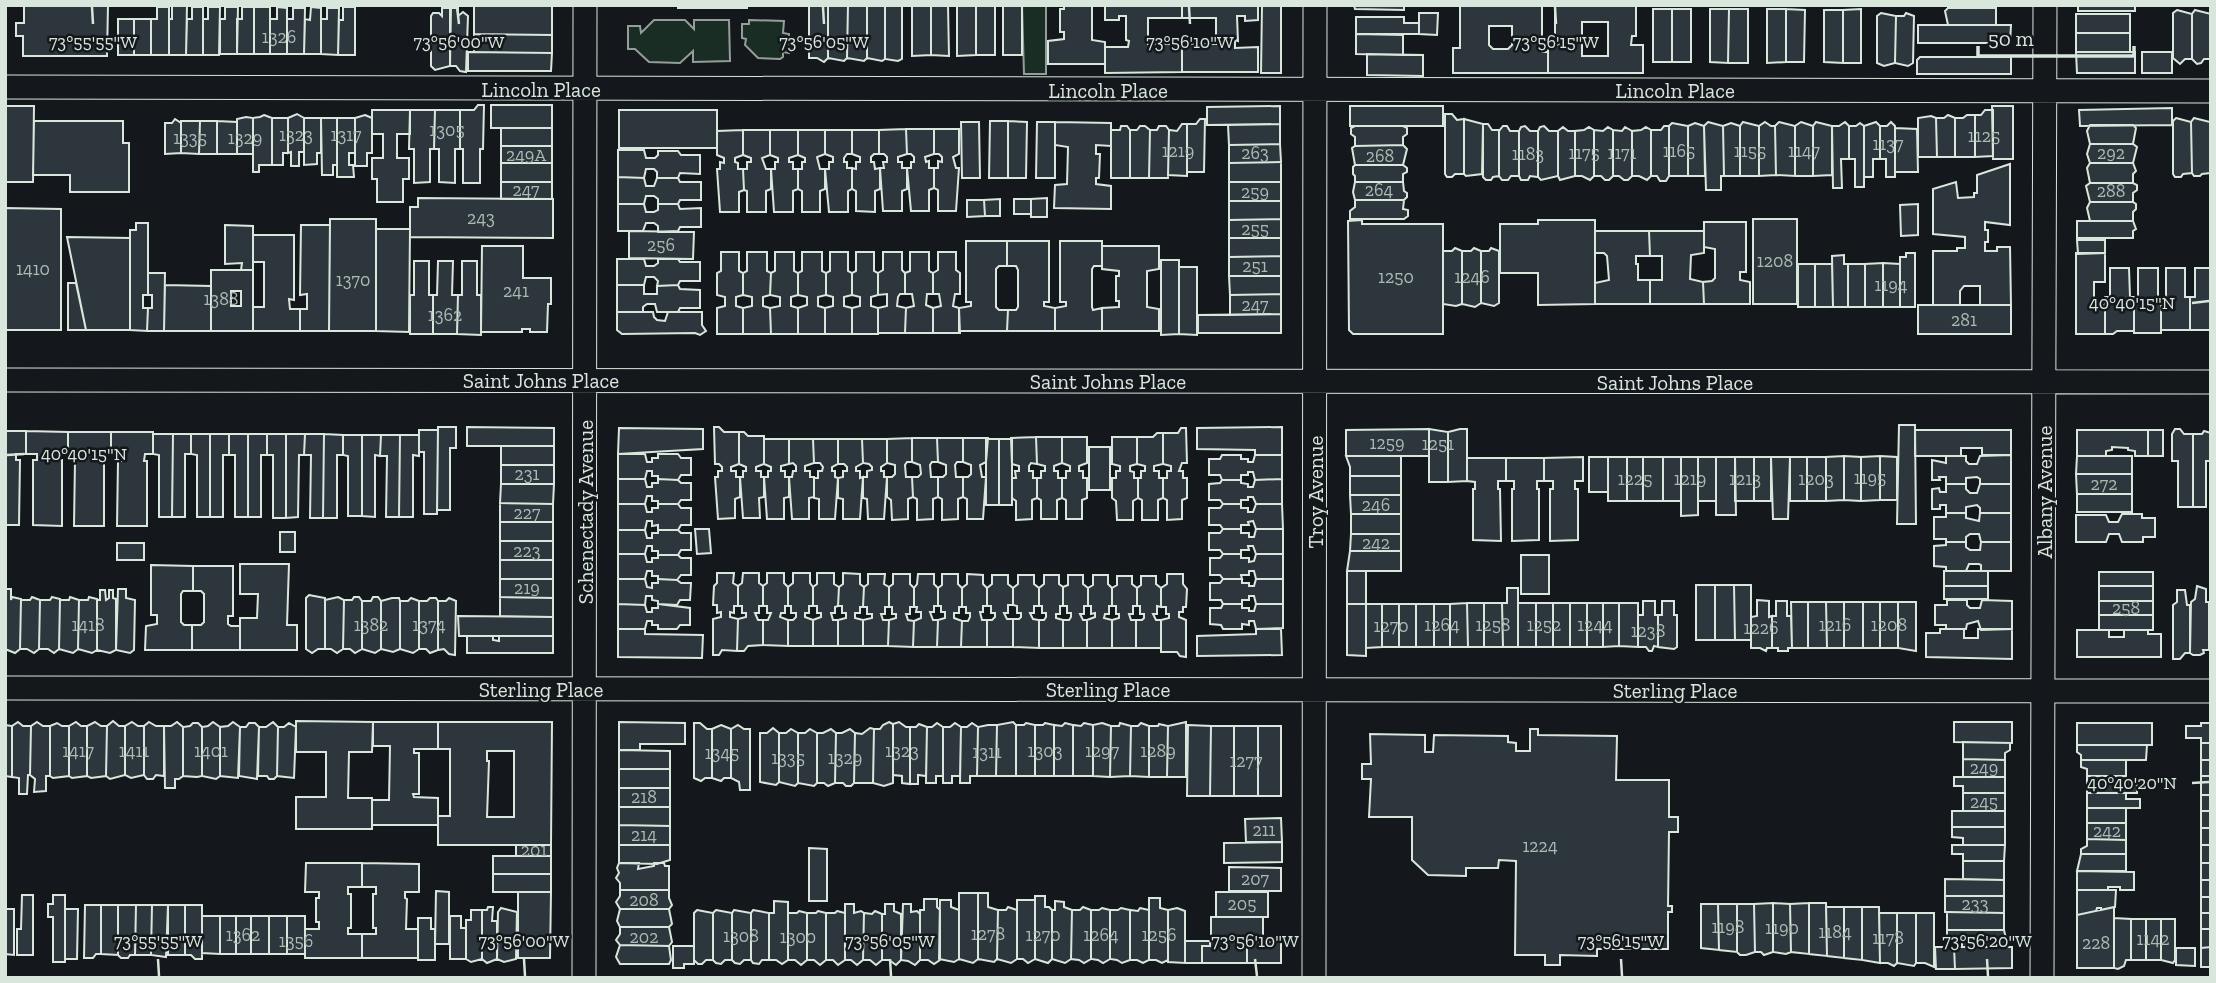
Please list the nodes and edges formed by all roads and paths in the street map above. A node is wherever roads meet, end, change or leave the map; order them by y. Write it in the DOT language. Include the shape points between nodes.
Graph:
graph roads {
  1 [pos="585,5"];
  2 [pos="1315,5"];
  3 [pos="2045,5"];
  4 [pos="5,87"];
  5 [pos="585,89"];
  6 [pos="1315,90"];
  7 [pos="2044,91"];
  8 [pos="2211,91"];
  9 [pos="5,380"];
  10 [pos="586,380"];
  11 [pos="1315,382"];
  12 [pos="2045,382"];
  13 [pos="2211,382"];
  14 [pos="5,688"];
  15 [pos="584,689"];
  16 [pos="1314,689"];
  17 [pos="2044,691"];
  18 [pos="2211,691"];
  19 [pos="584,978"];
  20 [pos="1314,978"];
  21 [pos="2042,978"];
  1 -- 5 [label="street, Schenectady Avenue"];
  2 -- 6 [label="street, Troy Avenue"];
  3 -- 7 [label="street, Albany Avenue"];
  4 -- 5 [label="street, Lincoln Place"];
  5 -- 6 [label="street, Lincoln Place"];
  5 -- 10 [label="street, Schenectady Avenue"];
  6 -- 7 [label="street, Lincoln Place"];
  6 -- 11 [label="street, Troy Avenue"];
  7 -- 8 [label="street, Lincoln Place"];
  7 -- 12 [label="street, Albany Avenue"];
  9 -- 10 [label="street, Saint Johns Place"];
  10 -- 11 [label="street, Saint Johns Place"];
  10 -- 15 [label="street, Schenectady Avenue"];
  11 -- 12 [label="street, Saint Johns Place"];
  11 -- 16 [label="street, Troy Avenue"];
  12 -- 13 [label="street, Saint Johns Place"];
  12 -- 17 [label="street, Albany Avenue"];
  14 -- 15 [label="street, Sterling Place"];
  15 -- 16 [label="street, Sterling Place"];
  15 -- 19 [label="street, Schenectady Avenue"];
  16 -- 17 [label="street, Sterling Place"];
  16 -- 20 [label="street, Troy Avenue"];
  17 -- 18 [label="street, Sterling Place"];
  17 -- 21 [label="street, Albany Avenue"];
}
